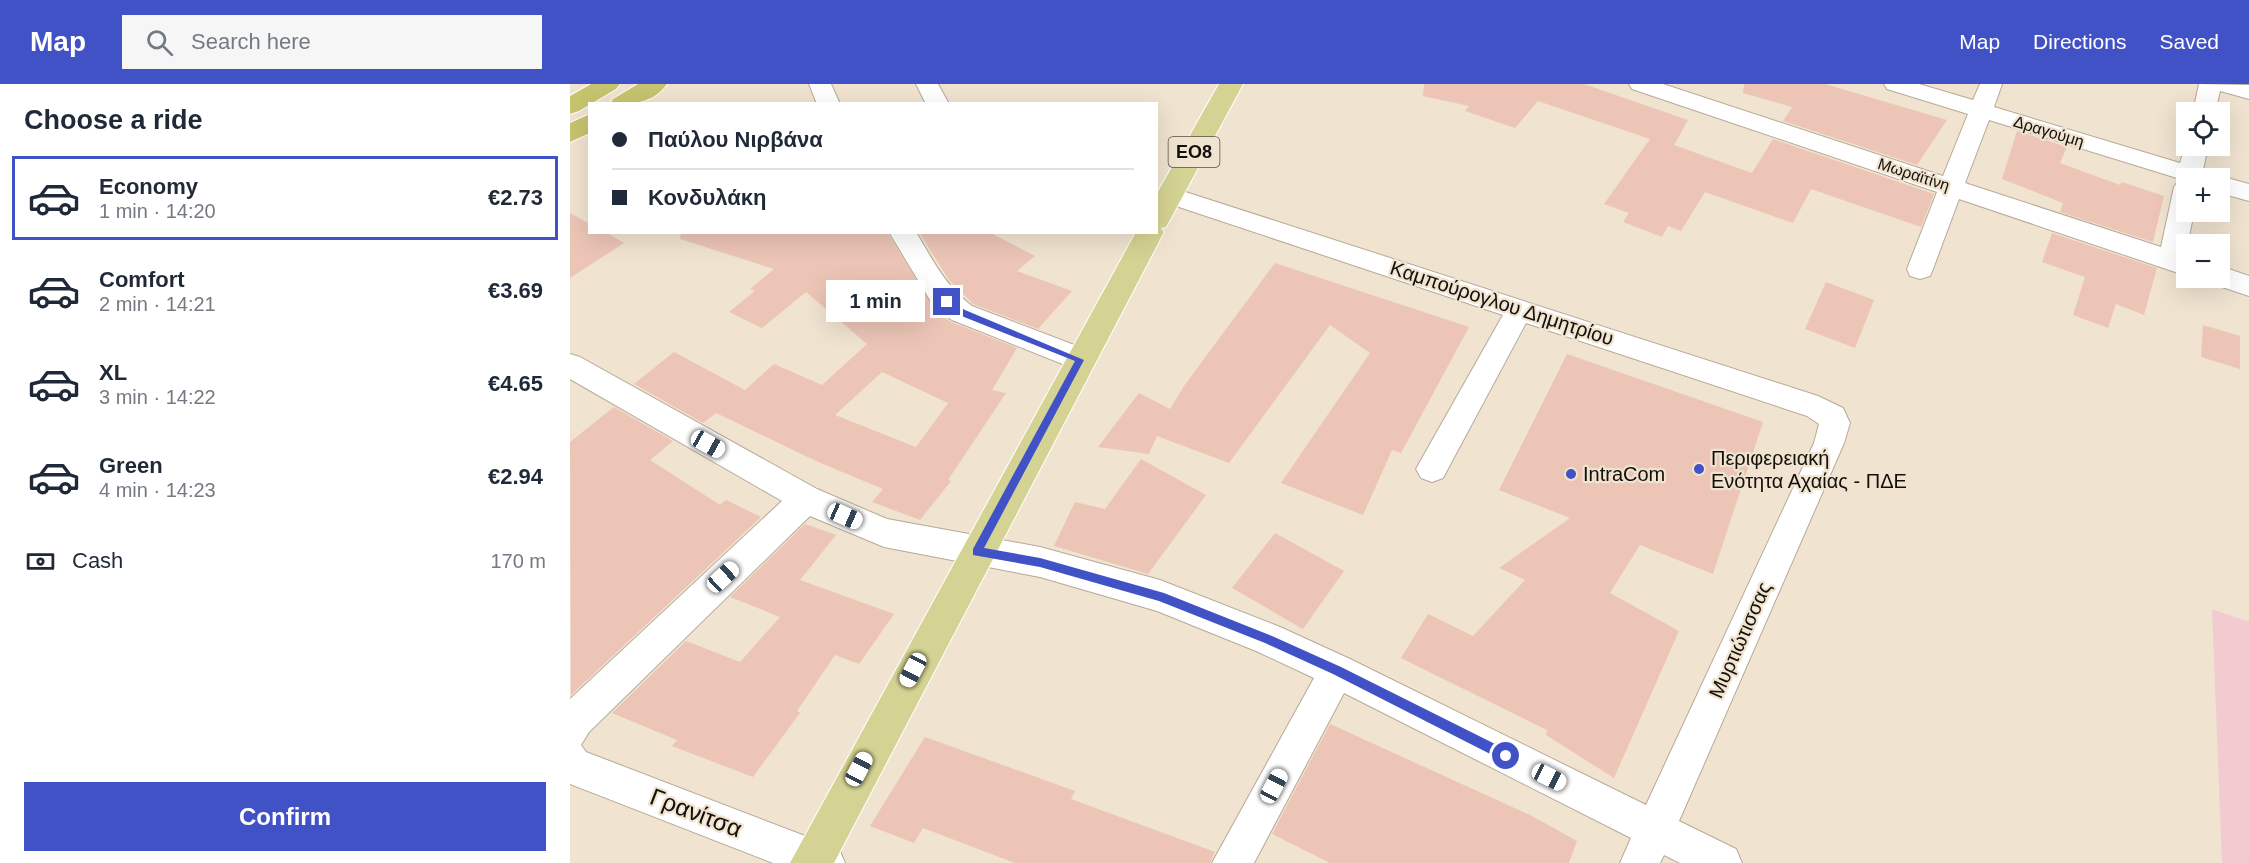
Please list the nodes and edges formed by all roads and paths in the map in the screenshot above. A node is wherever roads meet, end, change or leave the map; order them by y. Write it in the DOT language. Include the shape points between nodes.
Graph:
graph roads {
  1 [pos="608,84"];
  2 [pos="655,84"];
  3 [pos="820,84"];
  4 [pos="927,84"];
  5 [pos="1232,84"];
  6 [pos="1640,84"];
  7 [pos="1895,84"];
  8 [pos="1991,84"];
  9 [pos="2210,84"];
  10 [pos="2221,84"];
  11 [pos="2249,92"];
  12 [pos="625,102"];
  13 [pos="828,102"];
  14 [pos="937,102"];
  15 [pos="2206,102"];
  16 [pos="570,106"];
  17 [pos="1980,110"];
  18 [pos="588,123"];
  19 [pos="570,134"];
  20 [pos="2176,175"];
  21 [pos="1951,187"];
  22 [pos="2230,187"];
  23 [pos="2249,193"];
  24 [pos="1170,195"];
  25 [pos="1158,216"];
  26 [pos="903,234"];
  27 [pos="1149,234"];
  28 [pos="2176,262"];
  29 [pos="1920,269"];
  30 [pos="2230,279"];
  31 [pos="2249,286"];
  32 [pos="1520,309"];
  33 [pos="1080,360"];
  34 [pos="570,365"];
  35 [pos="1832,417"];
  36 [pos="1432,469"];
  37 [pos="806,499"];
  38 [pos="976,552"];
  39 [pos="1337,671"];
  40 [pos="570,731"];
  41 [pos="570,759"];
  42 [pos="1654,831"];
  43 [pos="816,861"];
  44 [pos="1232,863"];
  45 [pos="1640,863"];
  46 [pos="1722,863"];
  1 -- 16 [label="highway"];
  2 -- 12 [label="highway"];
  3 -- 13 [label="street"];
  4 -- 14 [label="street"];
  5 -- 24 [label="main road, ΕΟ8"];
  6 -- 21 [label="street, Μωραϊτίνη"];
  7 -- 17 [label="street, Δραγούμη"];
  8 -- 17 [label="street"];
  9 -- 15 [label="street"];
  10 -- 11 [label="street"];
  17 -- 20 [label="street, Δραγούμη"];
  17 -- 21 [label="street"];
  18 -- 19 [label="highway"];
  21 -- 28 [label="street, Μωραϊτίνη"];
  21 -- 29 [label="street"];
  22 -- 23 [label="street"];
  24 -- 25 [label="main road, ΕΟ8"];
  24 -- 32 [label="street, Καμπούρογλου Δημητρίου"];
  26 -- 33 [label="street" via="947,302 962,313"];
  27 -- 33 [label="main road"];
  30 -- 31 [label="street"];
  32 -- 35 [label="street, Καμπούρογλου Δημητρίου" via="1818,408"];
  32 -- 36 [label="street"];
  33 -- 38 [label="main road"];
  34 -- 37 [label="street"];
  35 -- 42 [label="street, Μυρτιώτισσας" via="1835,423 1829,443"];
  37 -- 38 [label="street" via="884,533"];
  37 -- 40 [label="street" via="576,719"];
  38 -- 39 [label="street" via="1040,562 1160,596"];
  38 -- 43 [label="main road"];
  39 -- 42 [label="street"];
  39 -- 44 [label="street"];
  41 -- 43 [label="street, Γρανίτσα" via="573,765"];
  42 -- 45 [label="street, Μυρτιώτισσας"];
  42 -- 46 [label="street"];
}
